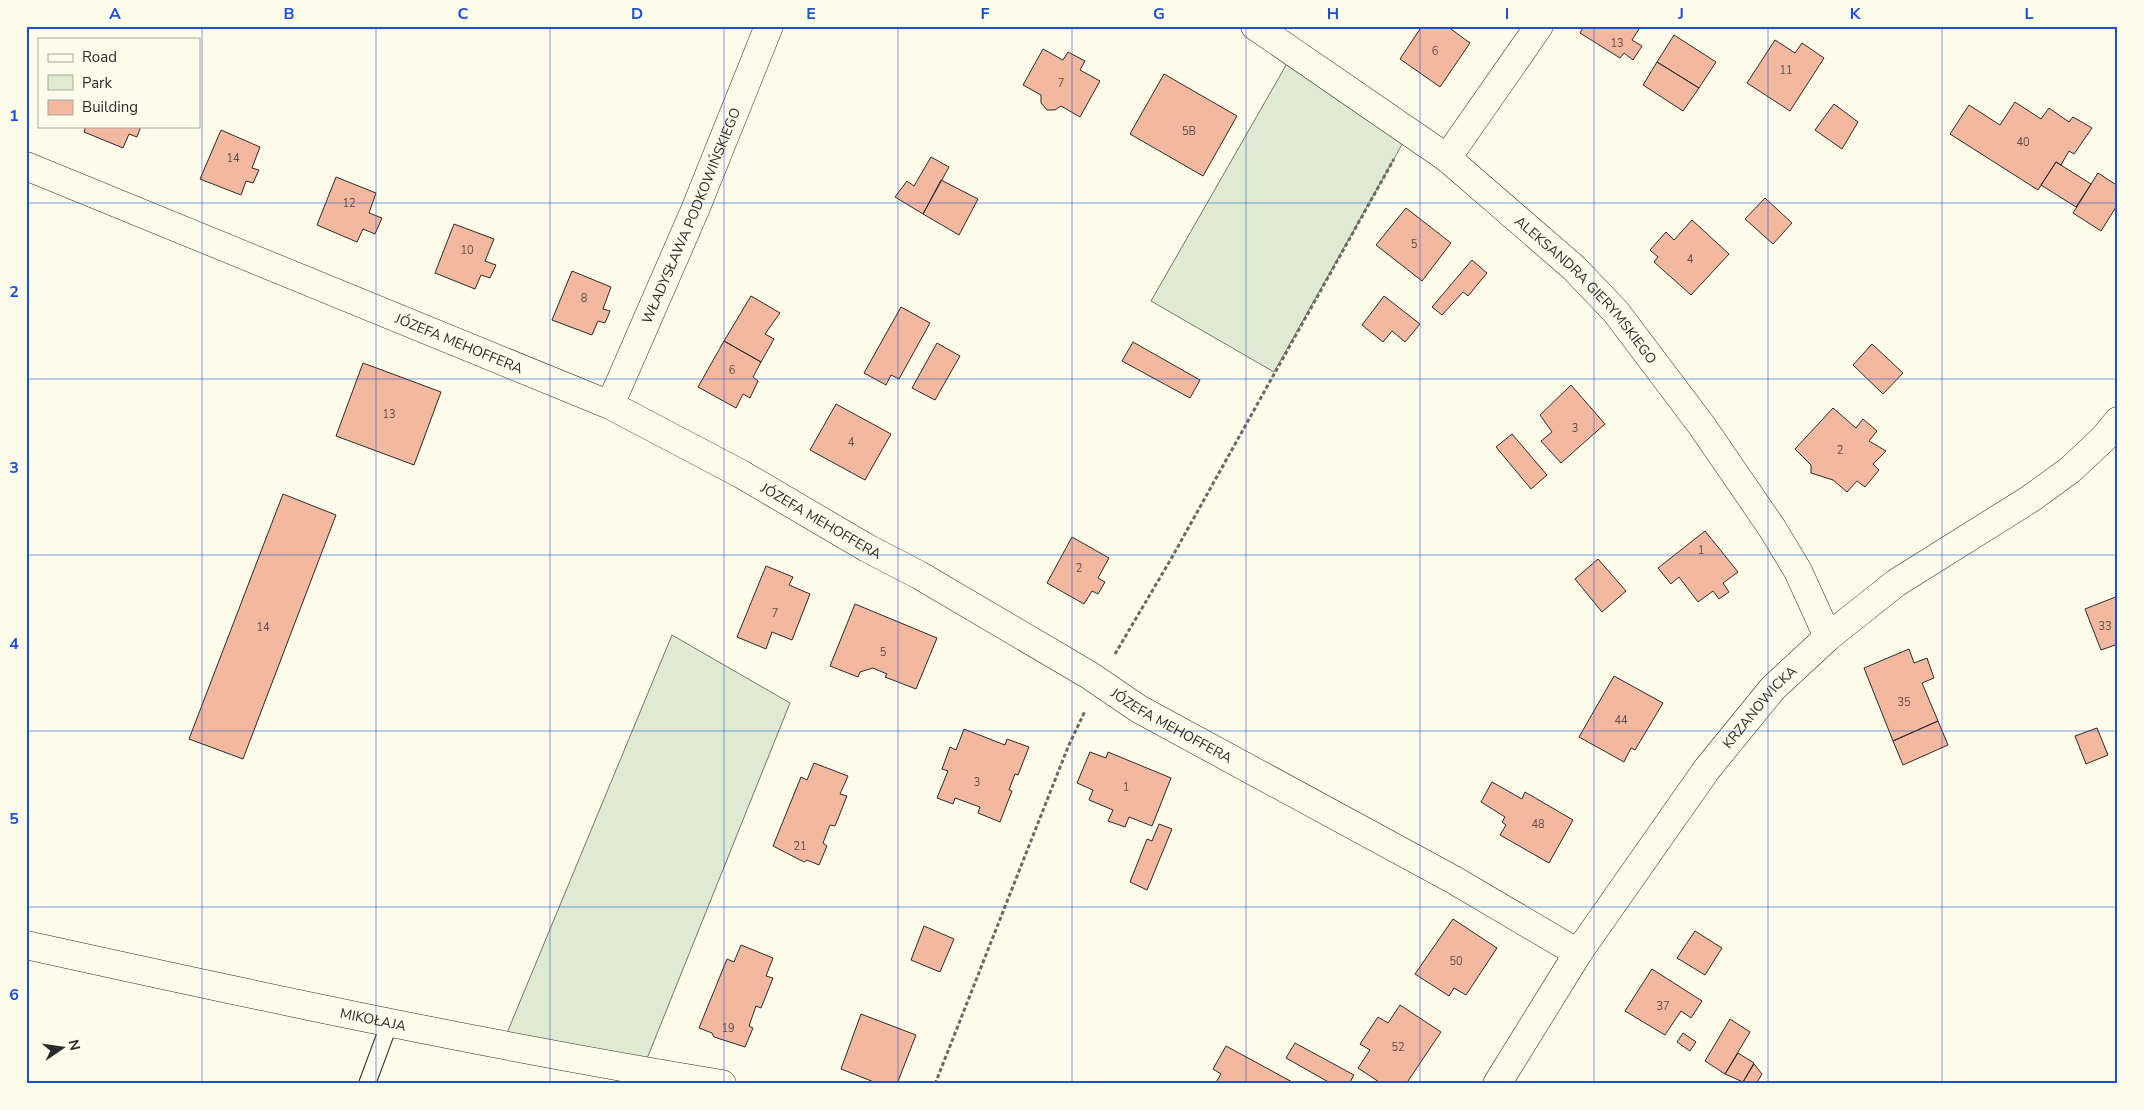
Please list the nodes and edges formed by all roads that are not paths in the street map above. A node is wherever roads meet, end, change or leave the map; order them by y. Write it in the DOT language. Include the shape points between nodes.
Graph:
graph roads {
  1 [pos="769,26"];
  2 [pos="1255,26"];
  3 [pos="1539,26"];
  4 [pos="1447,158"];
  5 [pos="26,166"];
  6 [pos="610,405"];
  7 [pos="2118,421"];
  8 [pos="1828,636"];
  9 [pos="26,945"];
  10 [pos="1578,953"];
  11 [pos="390,1022"];
  12 [pos="367,1084"];
  13 [pos="722,1084"];
  14 [pos="1497,1084"];
  1 -- 6 [label="street, WŁADYSŁAWA PODKOWIŃSKIEGO" via="695,210"];
  2 -- 4 [label="street, ALEKSANDRA GIERYMSKIEGO"];
  3 -- 4 [label="street"];
  4 -- 8 [label="street, ALEKSANDRA GIERYMSKIEGO" via="1574,268 1622,320 1772,528 1798,571"];
  5 -- 6 [label="street, JÓZEFA MEHOFFERA"];
  6 -- 10 [label="street, JÓZEFA MEHOFFERA" via="742,474 919,575 1139,709 1454,880"];
  7 -- 8 [label="street, KRZANOWICKA" via="2070,470 1896,584"];
  8 -- 10 [label="street, KRZANOWICKA" via="1773,688 1741,724"];
  9 -- 11 [label="street, MIKOŁAJA"];
  10 -- 14 [label="street, KRZANOWICKA"];
  11 -- 12 [label="lane"];
  11 -- 13 [label="street, MIKOŁAJA" via="598,1064"];
}
